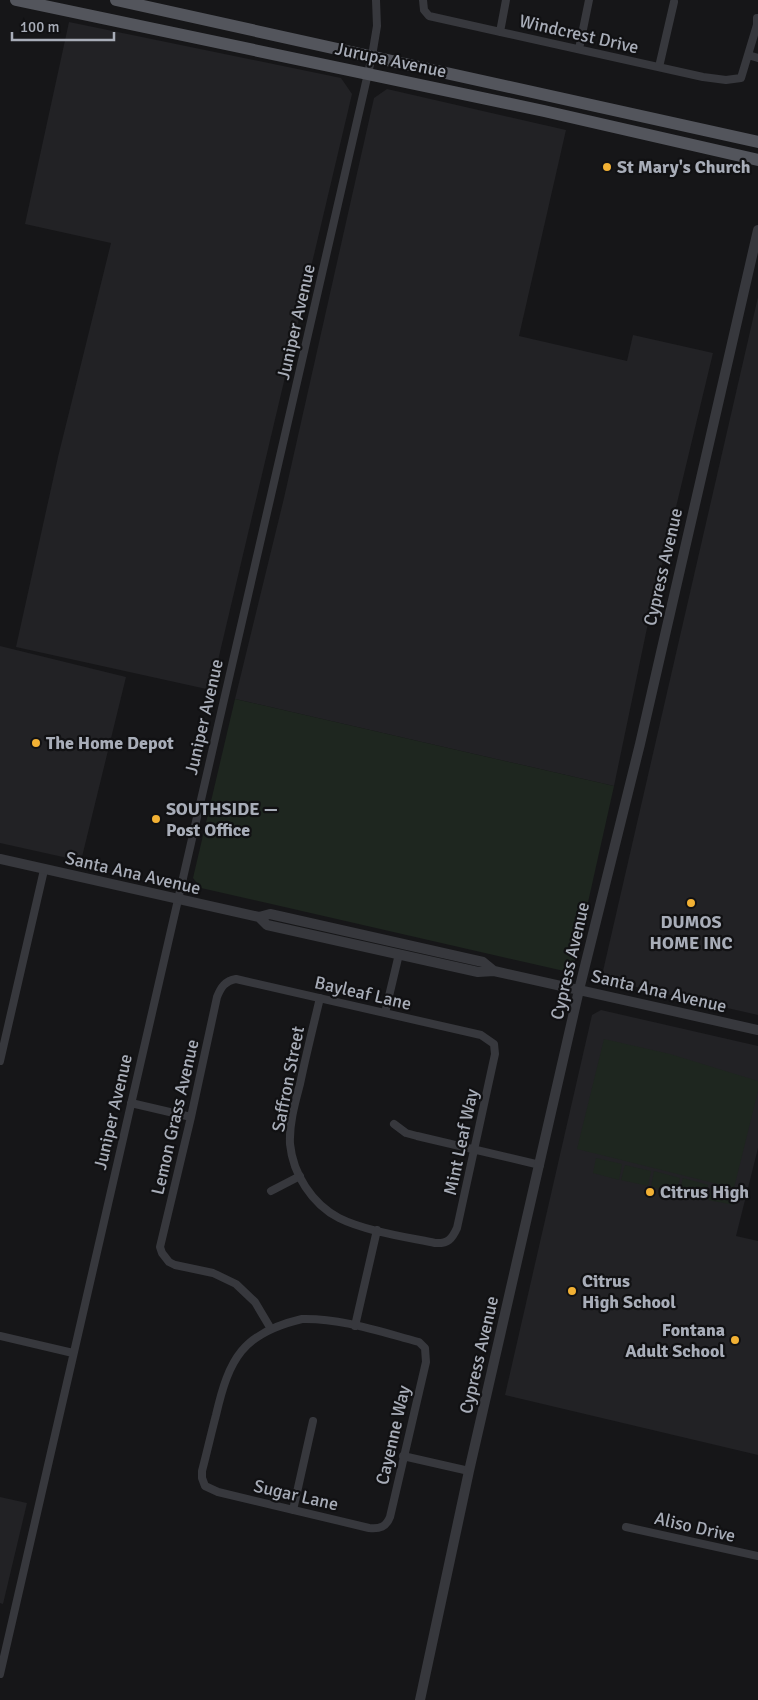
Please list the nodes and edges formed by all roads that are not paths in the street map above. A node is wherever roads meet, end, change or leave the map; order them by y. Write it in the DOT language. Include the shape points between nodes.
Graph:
graph roads {
  1 [pos="16,0"];
  2 [pos="116,0"];
  3 [pos="376,0"];
  4 [pos="423,0"];
  5 [pos="506,0"];
  6 [pos="589,0"];
  7 [pos="674,2"];
  8 [pos="148,3"];
  9 [pos="757,18"];
  10 [pos="500,32"];
  11 [pos="580,49"];
  12 [pos="748,55"];
  13 [pos="372,56"];
  14 [pos="758,58"];
  15 [pos="659,67"];
  16 [pos="368,73"];
  17 [pos="758,142"];
  18 [pos="758,160"];
  19 [pos="758,230"];
  20 [pos="0,859"];
  21 [pos="44,870"];
  22 [pos="177,900"];
  23 [pos="259,918"];
  24 [pos="399,954"];
  25 [pos="494,971"];
  26 [pos="224,984"];
  27 [pos="579,990"];
  28 [pos="320,998"];
  29 [pos="385,1014"];
  30 [pos="758,1030"];
  31 [pos="494,1044"];
  32 [pos="0,1061"];
  33 [pos="131,1103"];
  34 [pos="191,1117"];
  35 [pos="394,1124"];
  36 [pos="475,1150"];
  37 [pos="540,1165"];
  38 [pos="300,1176"];
  39 [pos="271,1190"];
  40 [pos="377,1230"];
  41 [pos="446,1243"];
  42 [pos="356,1326"];
  43 [pos="271,1328"];
  44 [pos="0,1336"];
  45 [pos="74,1353"];
  46 [pos="313,1421"];
  47 [pos="403,1456"];
  48 [pos="468,1471"];
  49 [pos="293,1510"];
  50 [pos="626,1526"];
  51 [pos="382,1527"];
  52 [pos="758,1556"];
  53 [pos="0,1674"];
  54 [pos="420,1700"];
  1 -- 16 [label="main road, Jurupa Avenue"];
  2 -- 8 [label="main road, Jurupa Avenue"];
  3 -- 13 [label="street, Juniper Avenue" via="377,26"];
  4 -- 10 [label="street, Windcrest Drive" via="424,10 429,16"];
  5 -- 10 [label="street"];
  6 -- 11 [label="street"];
  7 -- 15 [label="street"];
  8 -- 13 [label="main road, Jurupa Avenue"];
  9 -- 12 [label="street"];
  10 -- 11 [label="street, Windcrest Drive"];
  11 -- 15 [label="street, Windcrest Drive"];
  12 -- 14 [label="street"];
  12 -- 15 [label="street, Windcrest Drive" via="741,78 732,80"];
  13 -- 16 [label="street, Juniper Avenue"];
  13 -- 17 [label="main road, Jurupa Avenue"];
  16 -- 18 [label="main road, Jurupa Avenue"];
  16 -- 22 [label="street, Juniper Avenue"];
  19 -- 27 [label="street, Cypress Avenue" via="640,744"];
  20 -- 21 [label="street, Santa Ana Avenue"];
  21 -- 22 [label="street, Santa Ana Avenue"];
  21 -- 32 [label="street"];
  22 -- 23 [label="street, Santa Ana Avenue"];
  22 -- 33 [label="street, Juniper Avenue"];
  23 -- 24 [label="street, Santa Ana Avenue" via="267,925"];
  23 -- 25 [label="street, Santa Ana Avenue" via="270,914 483,962"];
  24 -- 25 [label="street, Santa Ana Avenue" via="478,972"];
  24 -- 29 [label="street"];
  25 -- 27 [label="street, Santa Ana Avenue"];
  26 -- 28 [label="street, Bayleaf Lane" via="236,979"];
  26 -- 34 [label="street, Lemon Grass Avenue" via="217,997"];
  27 -- 30 [label="street, Santa Ana Avenue"];
  27 -- 37 [label="street, Cypress Avenue"];
  28 -- 29 [label="street, Bayleaf Lane"];
  28 -- 38 [label="street, Saffron Street" via="291,1128 292,1155"];
  29 -- 31 [label="street, Bayleaf Lane" via="481,1035"];
  31 -- 36 [label="street, Mint Leaf Way" via="495,1054"];
  33 -- 34 [label="street"];
  33 -- 45 [label="street, Juniper Avenue"];
  34 -- 43 [label="street, Lemon Grass Avenue" via="160,1247 164,1258 175,1265 213,1273 236,1284 255,1302"];
  35 -- 36 [label="street" via="406,1133"];
  36 -- 37 [label="street"];
  36 -- 41 [label="street, Mint Leaf Way" via="458,1228"];
  37 -- 48 [label="street, Cypress Avenue"];
  38 -- 39 [label="street"];
  38 -- 40 [label="street, Saffron Street" via="313,1197 329,1212 351,1223"];
  40 -- 41 [label="street, Saffron Street"];
  40 -- 42 [label="street"];
  42 -- 43 [label="street" via="310,1319"];
  42 -- 47 [label="street, Cayenne Way" via="419,1342 425,1348 426,1362"];
  43 -- 49 [label="street, Sugar Lane" via="250,1342 228,1372 202,1478 205,1486 218,1492"];
  44 -- 45 [label="street"];
  45 -- 53 [label="street, Juniper Avenue"];
  46 -- 49 [label="street"];
  47 -- 48 [label="street"];
  47 -- 51 [label="street, Cayenne Way" via="390,1517"];
  48 -- 54 [label="street, Cypress Avenue"];
  49 -- 51 [label="street, Sugar Lane" via="369,1528"];
  50 -- 52 [label="street, Aliso Drive"];
}
